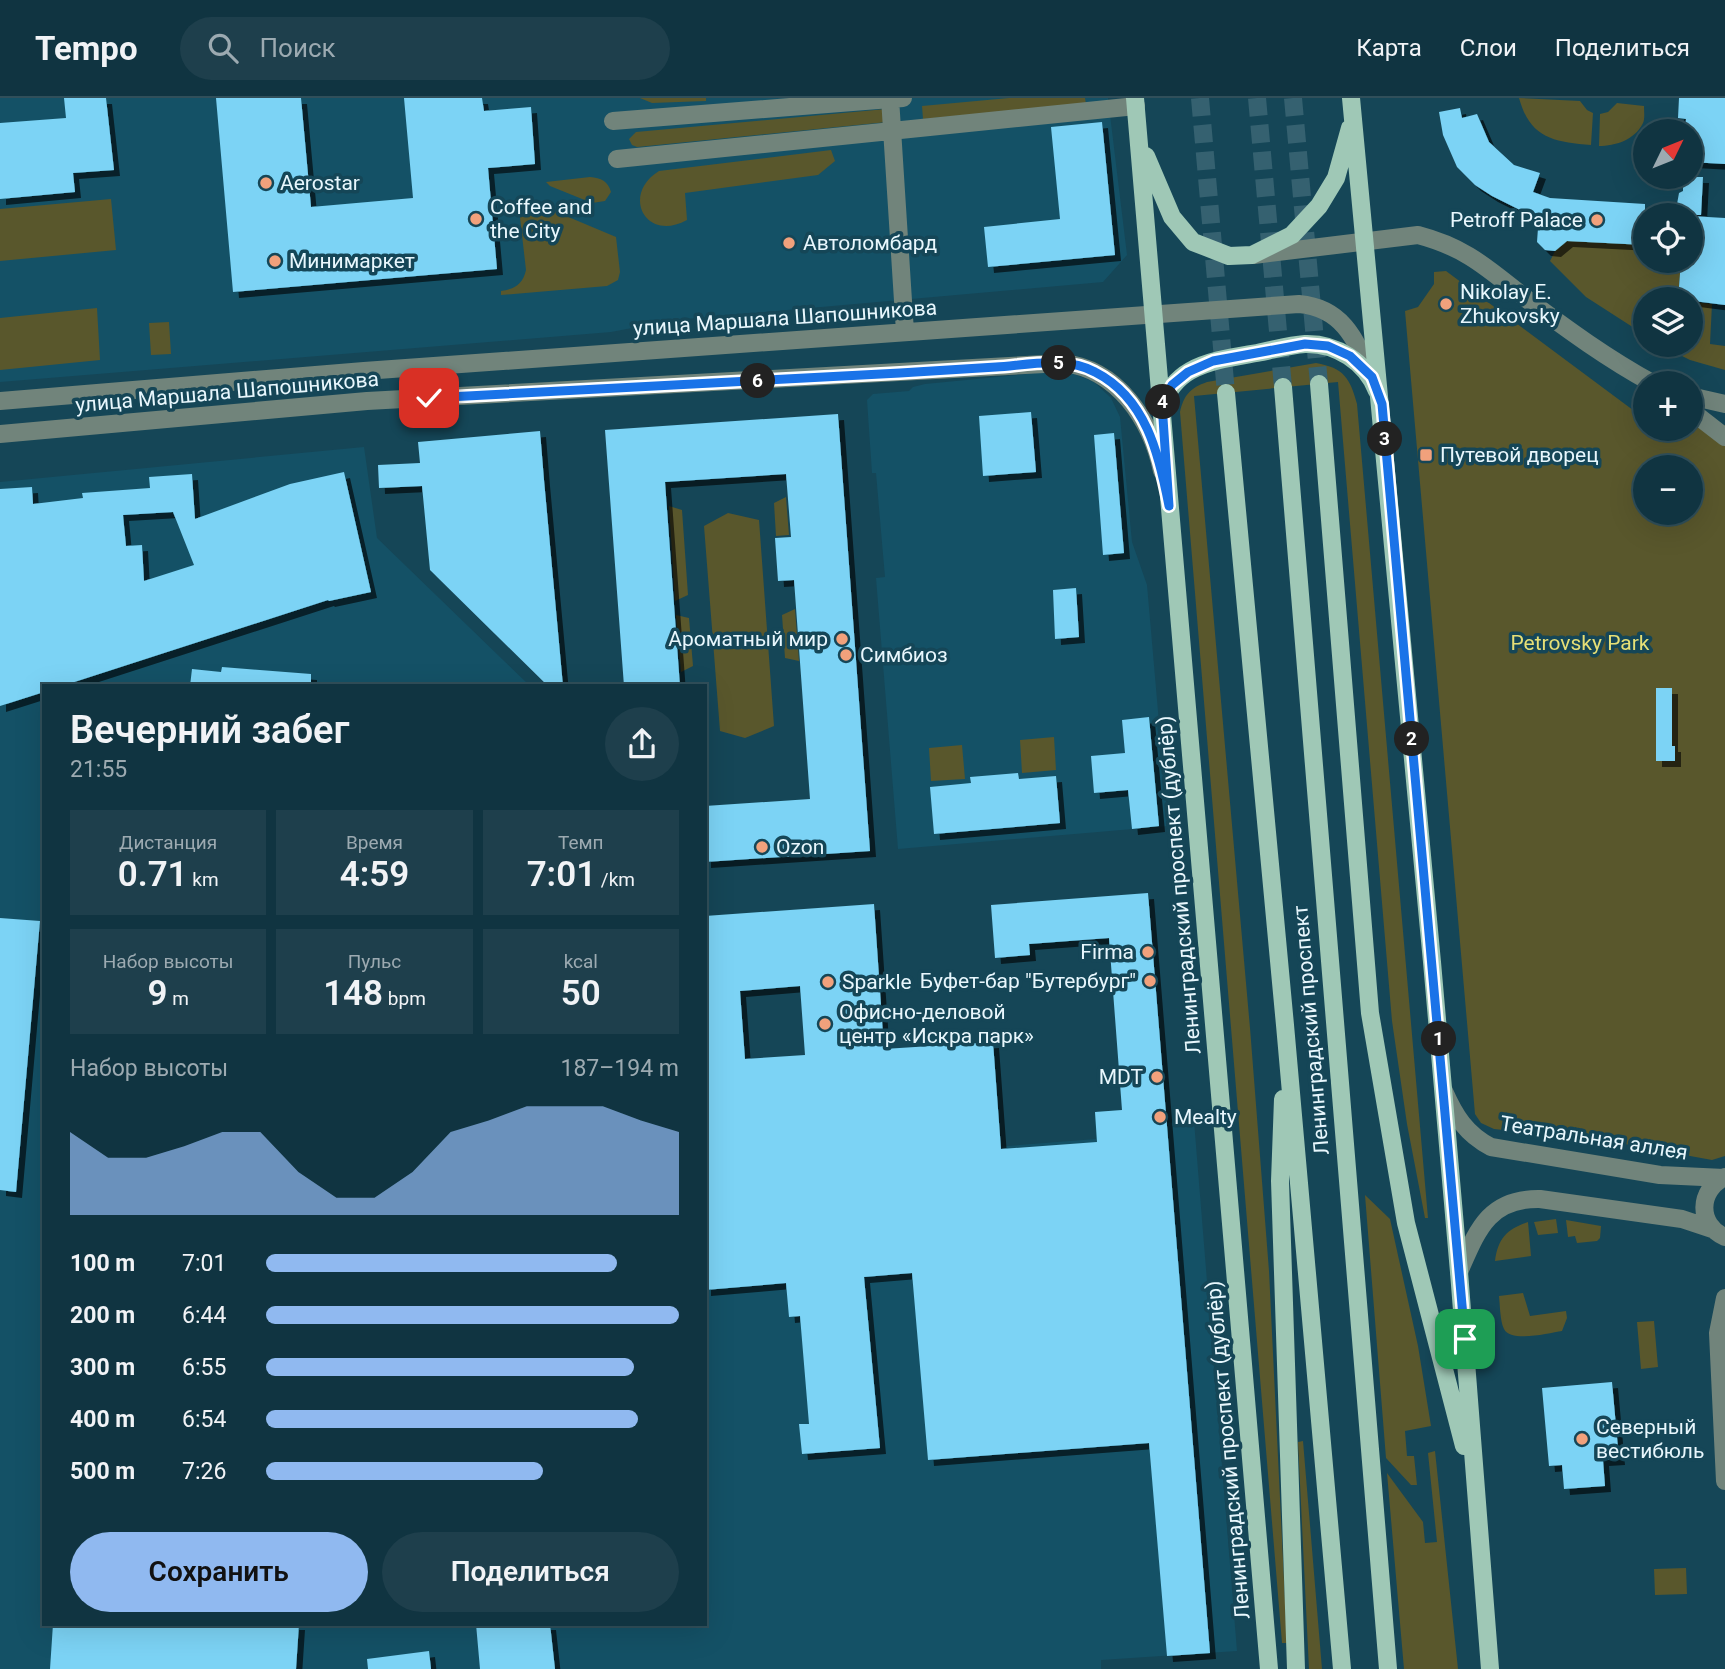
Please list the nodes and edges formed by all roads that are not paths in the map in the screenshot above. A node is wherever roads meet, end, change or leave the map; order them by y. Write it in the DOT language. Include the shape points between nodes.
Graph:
graph roads {
  1 [pos="894,98"];
  2 [pos="1351,98"];
  3 [pos="1135,102"];
  4 [pos="1353,118"];
  5 [pos="613,121"];
  6 [pos="892,131"];
  7 [pos="1138,135"];
  8 [pos="617,159"];
  9 [pos="1364,241"];
  10 [pos="1252,255"];
  11 [pos="1155,314"];
  12 [pos="905,332"];
  13 [pos="1633,372"];
  14 [pos="1372,377"];
  15 [pos="1318,384"];
  16 [pos="1283,387"];
  17 [pos="1226,393"];
  18 [pos="1703,400"];
  19 [pos="0,401"];
  20 [pos="1162,404"];
  21 [pos="1382,404"];
  22 [pos="1725,404"];
  23 [pos="1703,420"];
  24 [pos="0,434"];
  25 [pos="1725,437"];
  26 [pos="1169,506"];
  27 [pos="1285,1025"];
  28 [pos="1444,1091"];
  29 [pos="1724,1178"];
  30 [pos="1719,1233"];
  31 [pos="1460,1272"];
  32 [pos="1725,1298"];
  33 [pos="1725,1481"];
  34 [pos="1475,1486"];
  35 [pos="1269,1669"];
  36 [pos="1296,1669"];
  37 [pos="1342,1669"];
  38 [pos="1388,1669"];
  39 [pos="1490,1669"];
  1 -- 5 [label="street"];
  1 -- 6 [label="street"];
  2 -- 4 [label="main road"];
  3 -- 6 [label="street"];
  3 -- 7 [label="main road, Ленинградский проспект (дублёр)"];
  4 -- 9 [label="main road"];
  4 -- 10 [label="main road" via="1336,178 1319,206 1292,235"];
  6 -- 8 [label="street"];
  6 -- 12 [label="street"];
  7 -- 10 [label="main road" via="1172,217 1193,242 1229,256"];
  7 -- 11 [label="main road, Ленинградский проспект (дублёр)"];
  9 -- 10 [label="street"];
  9 -- 13 [label="street" via="1418,235 1445,242 1481,262 1593,348"];
  9 -- 21 [label="main road"];
  11 -- 12 [label="street, улица Маршала Шапошникова"];
  11 -- 14 [label="street, улица Маршала Шапошникова" via="1317,305 1353,334"];
  11 -- 20 [label="main road, Ленинградский проспект (дублёр)"];
  12 -- 19 [label="street, улица Маршала Шапошникова"];
  14 -- 20 [label="main road" via="1350,356 1328,346 1305,344 1213,361 1172,385"];
  14 -- 21 [label="main road"];
  15 -- 34 [label="main road" via="1370,1013 1406,1223"];
  16 -- 38 [label="main road, Ленинградский проспект"];
  17 -- 27 [label="main road, Ленинградский проспект"];
  18 -- 22 [label="street"];
  20 -- 26 [label="main road, Ленинградский проспект (дублёр)"];
  21 -- 28 [label="main road"];
  23 -- 25 [label="street"];
  24 -- 26 [label="street, улица Маршала Шапошникова" via="367,401 1063,363 1092,370 1129,400 1151,436"];
  26 -- 35 [label="main road, Ленинградский проспект (дублёр)"];
  27 -- 36 [label="main road" via="1280,1181"];
  27 -- 37 [label="main road, Ленинградский проспект"];
  28 -- 29 [label="street, Театральная аллея" via="1461,1124 1491,1147 1660,1175"];
  28 -- 31 [label="main road"];
  29 -- 30 [label="street" via="1705,1198 1704,1212"];
  30 -- 31 [label="street" via="1682,1219 1521,1199 1490,1216 1479,1228"];
  31 -- 34 [label="main road"];
  32 -- 33 [label="street" via="1718,1333"];
  34 -- 39 [label="main road"];
}
